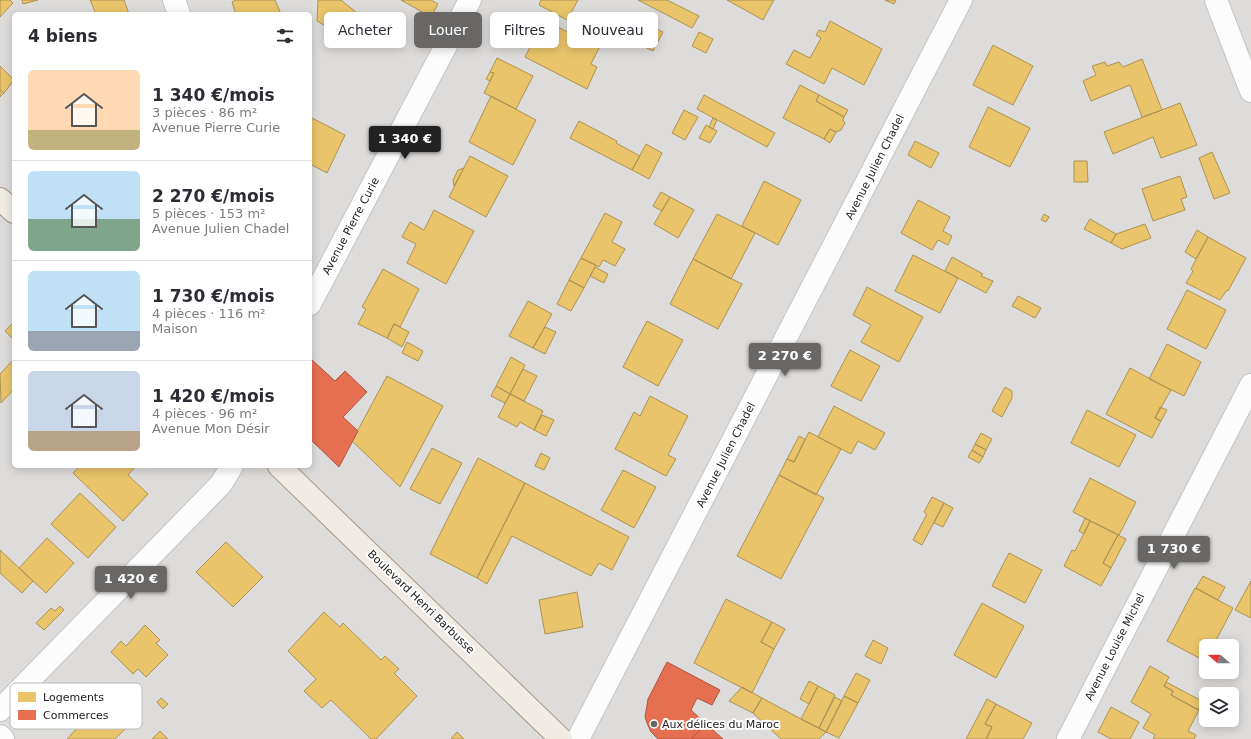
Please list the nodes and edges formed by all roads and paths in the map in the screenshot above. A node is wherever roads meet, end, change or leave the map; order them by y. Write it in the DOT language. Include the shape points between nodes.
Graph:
graph roads {
  1 [pos="174,0"];
  2 [pos="470,0"];
  3 [pos="961,0"];
  4 [pos="1216,0"];
  5 [pos="178,12"];
  6 [pos="1251,91"];
  7 [pos="0,199"];
  8 [pos="12,210"];
  9 [pos="312,300"];
  10 [pos="1251,385"];
  11 [pos="231,468"];
  12 [pos="282,468"];
  13 [pos="26,683"];
  14 [pos="10,700"];
  15 [pos="0,710"];
  16 [pos="0,736"];
  17 [pos="3,739"];
  18 [pos="561,739"];
  19 [pos="578,739"];
  20 [pos="1068,739"];
  1 -- 5 [label="street"];
  2 -- 9 [label="street, Avenue Pierre Curie"];
  3 -- 19 [label="street, Avenue Julien Chadel"];
  4 -- 6 [label="street"];
  7 -- 8 [label="main road"];
  10 -- 20 [label="street, Avenue Louise Michel"];
  11 -- 13 [label="street" via="221,484"];
  12 -- 18 [label="main road, Boulevard Henri Barbusse"];
  14 -- 15 [label="street"];
  16 -- 17 [label="street"];
}
